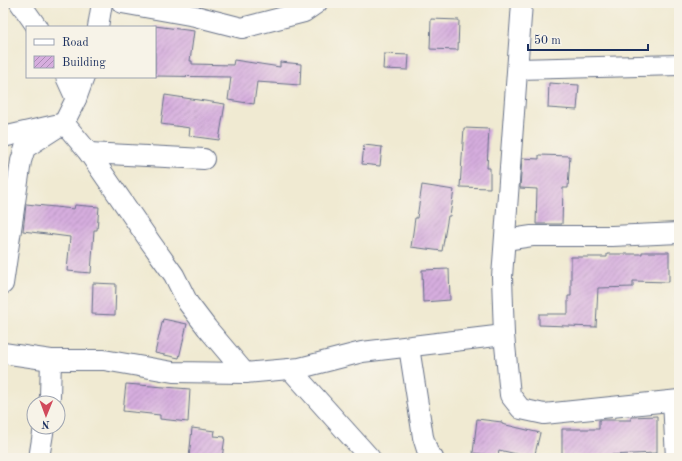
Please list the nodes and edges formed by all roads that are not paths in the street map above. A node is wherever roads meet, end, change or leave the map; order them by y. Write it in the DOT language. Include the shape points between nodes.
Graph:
graph roads {
  1 [pos="20,3"];
  2 [pos="102,3"];
  3 [pos="122,3"];
  4 [pos="317,3"];
  5 [pos="522,3"];
  6 [pos="36,26"];
  7 [pos="98,26"];
  8 [pos="679,65"];
  9 [pos="518,70"];
  10 [pos="66,78"];
  11 [pos="84,78"];
  12 [pos="76,99"];
  13 [pos="64,123"];
  14 [pos="3,137"];
  15 [pos="89,153"];
  16 [pos="204,159"];
  17 [pos="679,233"];
  18 [pos="505,240"];
  19 [pos="3,284"];
  20 [pos="504,335"];
  21 [pos="409,346"];
  22 [pos="3,353"];
  23 [pos="51,360"];
  24 [pos="290,369"];
  25 [pos="245,373"];
  26 [pos="50,395"];
  27 [pos="676,400"];
  28 [pos="43,435"];
  29 [pos="39,458"];
  30 [pos="370,458"];
  31 [pos="433,458"];
  32 [pos="676,458"];
  1 -- 6 [label="street"];
  2 -- 7 [label="street"];
  3 -- 4 [label="street" via="195,16 242,28 304,12"];
  5 -- 9 [label="street"];
  8 -- 9 [label="street"];
  9 -- 18 [label="street"];
  10 -- 12 [label="street"];
  11 -- 12 [label="street"];
  12 -- 13 [label="street"];
  13 -- 14 [label="street"];
  13 -- 15 [label="street"];
  13 -- 19 [label="street" via="25,148"];
  15 -- 16 [label="street"];
  15 -- 25 [label="street" via="174,275 188,303"];
  17 -- 18 [label="street" via="532,236"];
  18 -- 20 [label="street" via="502,277"];
  20 -- 21 [label="street"];
  20 -- 27 [label="street" via="510,395 521,410 544,414"];
  21 -- 24 [label="street" via="362,352"];
  21 -- 31 [label="street" via="423,438 428,453"];
  22 -- 23 [label="street"];
  23 -- 25 [label="street" via="104,360 172,372"];
  23 -- 26 [label="street"];
  24 -- 25 [label="street"];
  24 -- 30 [label="street"];
  27 -- 32 [label="street"];
  28 -- 29 [label="street"];
}
